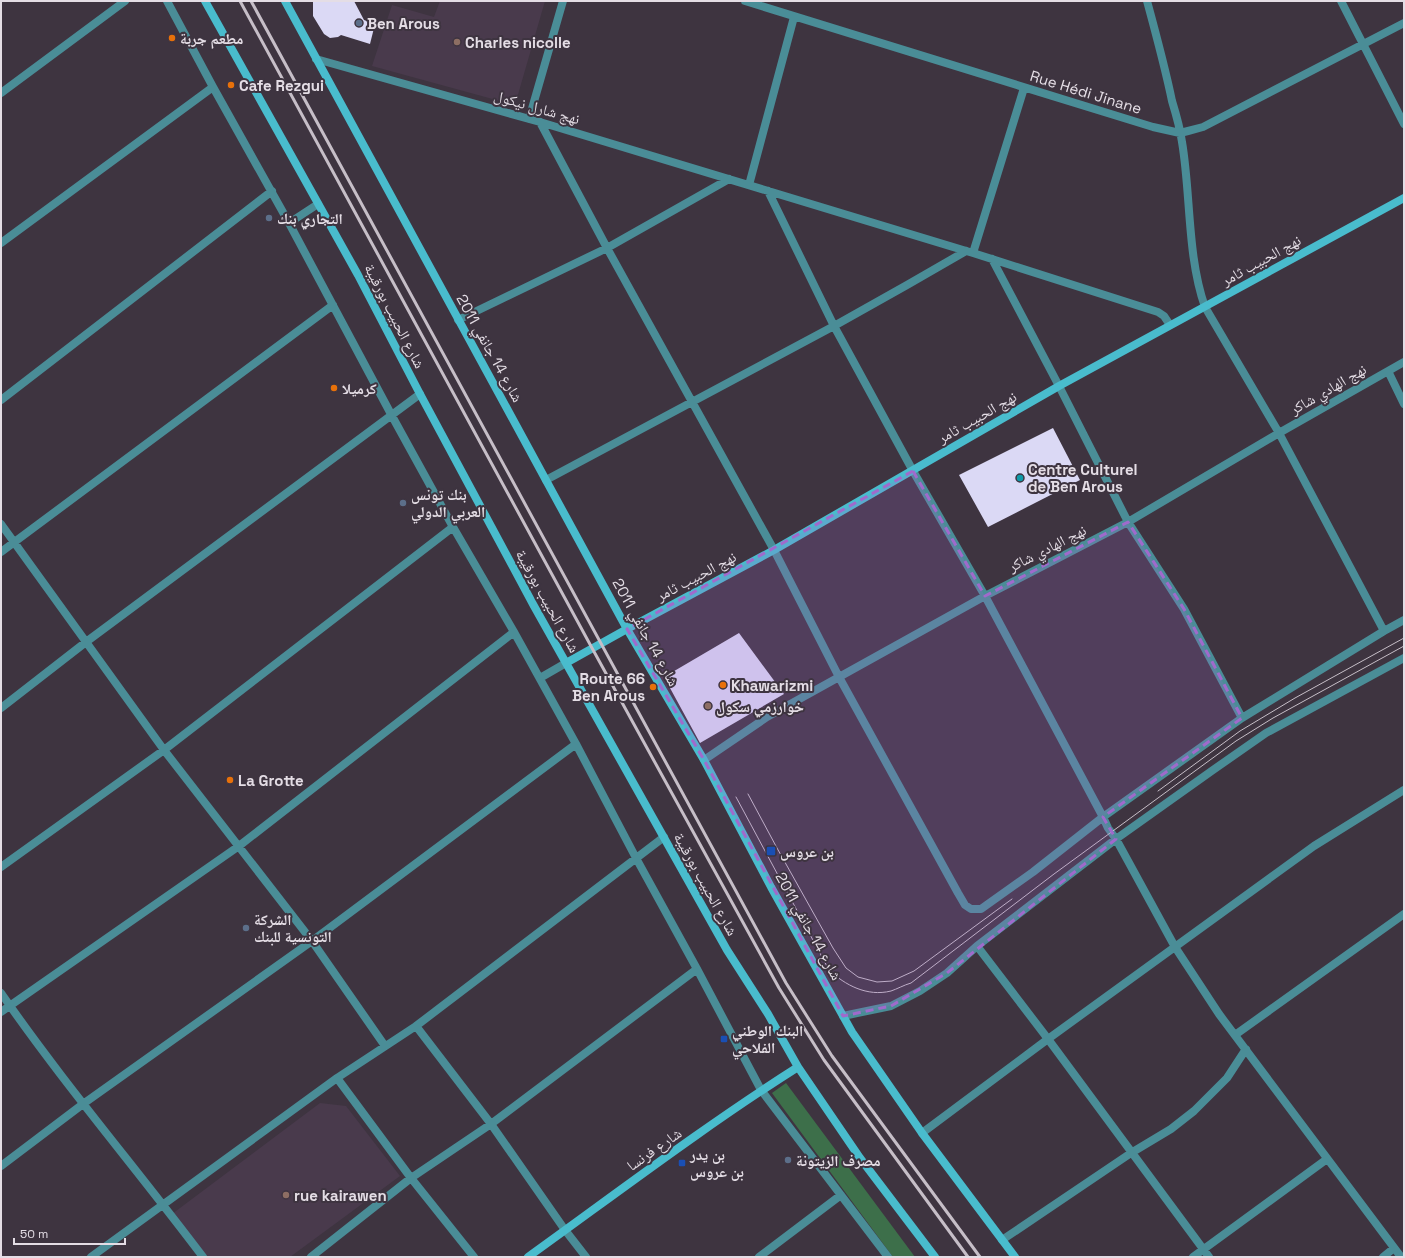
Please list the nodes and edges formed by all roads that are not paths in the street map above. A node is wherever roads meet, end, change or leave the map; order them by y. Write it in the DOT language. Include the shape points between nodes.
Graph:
graph roads {
  1 [pos="126,1"];
  2 [pos="167,1"];
  3 [pos="205,1"];
  4 [pos="285,1"];
  5 [pos="563,1"];
  6 [pos="745,1"];
  7 [pos="1147,1"];
  8 [pos="1341,1"];
  9 [pos="775,5"];
  10 [pos="794,17"];
  11 [pos="1404,23"];
  12 [pos="1362,43"];
  13 [pos="316,59"];
  14 [pos="213,87"];
  15 [pos="1024,88"];
  16 [pos="1,92"];
  17 [pos="529,119"];
  18 [pos="540,122"];
  19 [pos="1404,124"];
  20 [pos="1180,133"];
  21 [pos="729,179"];
  22 [pos="750,185"];
  23 [pos="272,191"];
  24 [pos="768,191"];
  25 [pos="1404,198"];
  26 [pos="318,204"];
  27 [pos="289,223"];
  28 [pos="1,243"];
  29 [pos="607,248"];
  30 [pos="970,252"];
  31 [pos="992,259"];
  32 [pos="333,305"];
  33 [pos="1205,307"];
  34 [pos="458,320"];
  35 [pos="1170,325"];
  36 [pos="834,326"];
  37 [pos="1404,362"];
  38 [pos="1388,371"];
  39 [pos="1060,386"];
  40 [pos="420,394"];
  41 [pos="1,400"];
  42 [pos="691,401"];
  43 [pos="1404,404"];
  44 [pos="392,416"];
  45 [pos="1279,433"];
  46 [pos="913,471"];
  47 [pos="546,480"];
  48 [pos="1128,522"];
  49 [pos="1,524"];
  50 [pos="453,527"];
  51 [pos="14,542"];
  52 [pos="774,550"];
  53 [pos="1,552"];
  54 [pos="985,596"];
  55 [pos="1404,620"];
  56 [pos="627,629"];
  57 [pos="1384,631"];
  58 [pos="514,632"];
  59 [pos="86,642"];
  60 [pos="1403,661"];
  61 [pos="566,663"];
  62 [pos="839,677"];
  63 [pos="540,678"];
  64 [pos="1,708"];
  65 [pos="1242,718"];
  66 [pos="576,744"];
  67 [pos="164,750"];
  68 [pos="704,760"];
  69 [pos="1404,790"];
  70 [pos="1104,817"];
  71 [pos="664,837"];
  72 [pos="1116,839"];
  73 [pos="239,846"];
  74 [pos="636,858"];
  75 [pos="1,867"];
  76 [pos="1404,914"];
  77 [pos="312,942"];
  78 [pos="977,946"];
  79 [pos="1175,947"];
  80 [pos="697,969"];
  81 [pos="1,993"];
  82 [pos="10,1005"];
  83 [pos="1,1012"];
  84 [pos="843,1016"];
  85 [pos="416,1026"];
  86 [pos="1235,1035"];
  87 [pos="1048,1039"];
  88 [pos="385,1046"];
  89 [pos="1246,1049"];
  90 [pos="798,1067"];
  91 [pos="337,1078"];
  92 [pos="761,1090"];
  93 [pos="83,1104"];
  94 [pos="491,1124"];
  95 [pos="922,1133"];
  96 [pos="1132,1153"];
  97 [pos="1327,1159"];
  98 [pos="1,1166"];
  99 [pos="411,1178"];
  100 [pos="840,1196"];
  101 [pos="163,1204"];
  102 [pos="565,1230"];
  103 [pos="1002,1240"];
  104 [pos="1394,1248"];
  105 [pos="1203,1249"];
  106 [pos="91,1257"];
  107 [pos="203,1257"];
  108 [pos="311,1257"];
  109 [pos="474,1257"];
  110 [pos="528,1257"];
  111 [pos="586,1257"];
  112 [pos="759,1257"];
  113 [pos="888,1257"];
  114 [pos="935,1257"];
  115 [pos="1015,1257"];
  116 [pos="1193,1257"];
  117 [pos="1209,1257"];
  118 [pos="1384,1257"];
  119 [pos="1401,1257"];
  1 -- 16 [label="street"];
  2 -- 14 [label="street"];
  3 -- 26 [label="street, شارع الحبيب بورقيبة"];
  4 -- 13 [label="street, شارع 14 جانفي 2011"];
  5 -- 17 [label="street"];
  6 -- 9 [label="street, Rue Hédi Jinane"];
  7 -- 20 [label="street"];
  8 -- 12 [label="street"];
  9 -- 10 [label="street, Rue Hédi Jinane"];
  10 -- 15 [label="street, Rue Hédi Jinane"];
  10 -- 22 [label="street"];
  11 -- 12 [label="street, Rue Hédi Jinane"];
  12 -- 19 [label="street"];
  12 -- 20 [label="street, Rue Hédi Jinane" via="1203,126"];
  13 -- 17 [label="street, نهج شارل نيكول"];
  13 -- 34 [label="street, شارع 14 جانفي 2011"];
  14 -- 23 [label="street"];
  14 -- 28 [label="street"];
  15 -- 20 [label="street, Rue Hédi Jinane"];
  15 -- 30 [label="street"];
  17 -- 18 [label="street, نهج شارل نيكول"];
  18 -- 21 [label="street, نهج شارل نيكول"];
  18 -- 29 [label="street"];
  20 -- 33 [label="street" via="1199,291"];
  21 -- 22 [label="street, نهج شارل نيكول"];
  21 -- 29 [label="street"];
  22 -- 24 [label="street, نهج شارل نيكول"];
  23 -- 27 [label="street"];
  23 -- 41 [label="street"];
  24 -- 30 [label="street, نهج شارل نيكول"];
  24 -- 36 [label="street"];
  25 -- 33 [label="street, نهج الحبيب ثامر"];
  26 -- 27 [label="street"];
  26 -- 40 [label="street, شارع الحبيب بورقيبة"];
  27 -- 32 [label="street"];
  29 -- 34 [label="street"];
  29 -- 42 [label="street"];
  30 -- 31 [label="street, نهج شارل نيكول"];
  30 -- 36 [label="street"];
  31 -- 35 [label="street, نهج شارل نيكول" via="1158,312"];
  31 -- 39 [label="street"];
  32 -- 44 [label="street"];
  32 -- 51 [label="street"];
  33 -- 35 [label="street, نهج الحبيب ثامر"];
  33 -- 45 [label="street"];
  34 -- 47 [label="street, شارع 14 جانفي 2011"];
  35 -- 39 [label="street, نهج الحبيب ثامر"];
  36 -- 42 [label="street"];
  36 -- 46 [label="street"];
  37 -- 38 [label="street, نهج الهادي شاكر"];
  38 -- 43 [label="street"];
  38 -- 45 [label="street, نهج الهادي شاكر"];
  39 -- 46 [label="street, نهج الحبيب ثامر"];
  39 -- 48 [label="street"];
  40 -- 44 [label="street"];
  40 -- 61 [label="street, شارع الحبيب بورقيبة"];
  42 -- 47 [label="street"];
  42 -- 52 [label="street"];
  44 -- 50 [label="street"];
  44 -- 59 [label="street"];
  45 -- 48 [label="street, نهج الهادي شاكر"];
  45 -- 57 [label="street"];
  46 -- 52 [label="street, نهج الحبيب ثامر"];
  46 -- 54 [label="street"];
  47 -- 56 [label="street, شارع 14 جانفي 2011"];
  48 -- 54 [label="street, نهج الهادي شاكر"];
  48 -- 65 [label="street" via="1184,609"];
  49 -- 51 [label="street"];
  50 -- 58 [label="street"];
  50 -- 67 [label="street"];
  51 -- 53 [label="street"];
  51 -- 59 [label="street"];
  52 -- 56 [label="street, نهج الحبيب ثامر"];
  52 -- 62 [label="street"];
  54 -- 62 [label="street, نهج الهادي شاكر"];
  54 -- 70 [label="street"];
  55 -- 57 [label="street"];
  56 -- 61 [label="street, نهج الحبيب ثامر"];
  56 -- 68 [label="street, شارع 14 جانفي 2011"];
  57 -- 65 [label="street"];
  58 -- 63 [label="street"];
  58 -- 73 [label="street"];
  59 -- 64 [label="street"];
  59 -- 67 [label="street"];
  60 -- 72 [label="street" via="1266,733"];
  61 -- 63 [label="street"];
  61 -- 71 [label="street, شارع الحبيب بورقيبة"];
  62 -- 68 [label="street, نهج الهادي شاكر" via="767,717"];
  62 -- 70 [label="street" via="958,893 965,905 971,909 981,909"];
  63 -- 66 [label="street"];
  65 -- 70 [label="street"];
  66 -- 74 [label="street"];
  66 -- 77 [label="street"];
  67 -- 73 [label="street"];
  67 -- 75 [label="street"];
  68 -- 84 [label="street, شارع 14 جانفي 2011"];
  69 -- 79 [label="street" via="1314,846"];
  70 -- 72 [label="street"];
  71 -- 74 [label="street"];
  71 -- 90 [label="street, شارع الحبيب بورقيبة"];
  72 -- 78 [label="street"];
  72 -- 79 [label="street"];
  73 -- 77 [label="street"];
  73 -- 82 [label="street"];
  74 -- 80 [label="street"];
  74 -- 85 [label="street"];
  76 -- 86 [label="street"];
  77 -- 88 [label="street"];
  77 -- 93 [label="street"];
  78 -- 84 [label="street" via="920,991 891,1006"];
  78 -- 87 [label="street"];
  79 -- 86 [label="street"];
  79 -- 87 [label="street"];
  80 -- 92 [label="street"];
  80 -- 94 [label="street"];
  81 -- 82 [label="street"];
  82 -- 83 [label="street"];
  82 -- 93 [label="street"];
  84 -- 95 [label="street, شارع 14 جانفي 2011"];
  85 -- 88 [label="street"];
  85 -- 94 [label="street"];
  86 -- 89 [label="street"];
  87 -- 95 [label="street"];
  87 -- 96 [label="street"];
  88 -- 91 [label="street"];
  89 -- 96 [label="street" via="1227,1078 1194,1111 1171,1129"];
  89 -- 97 [label="street"];
  90 -- 92 [label="street, شارع فرنسا"];
  90 -- 114 [label="street, شارع الحبيب بورقيبة" via="860,1158"];
  91 -- 99 [label="street"];
  91 -- 101 [label="street"];
  92 -- 100 [label="street"];
  92 -- 102 [label="street, شارع فرنسا"];
  93 -- 98 [label="street"];
  93 -- 101 [label="street"];
  94 -- 99 [label="street"];
  94 -- 102 [label="street"];
  95 -- 103 [label="street, شارع 14 جانفي 2011"];
  96 -- 103 [label="street"];
  96 -- 105 [label="street"];
  97 -- 104 [label="street"];
  97 -- 105 [label="street"];
  99 -- 108 [label="street"];
  99 -- 109 [label="street"];
  100 -- 112 [label="street"];
  100 -- 113 [label="street"];
  101 -- 106 [label="street"];
  101 -- 107 [label="street"];
  102 -- 110 [label="street, شارع فرنسا"];
  102 -- 111 [label="street"];
  103 -- 115 [label="street, شارع 14 جانفي 2011"];
  104 -- 118 [label="street"];
  104 -- 119 [label="street"];
  105 -- 116 [label="street"];
  105 -- 117 [label="street"];
}
